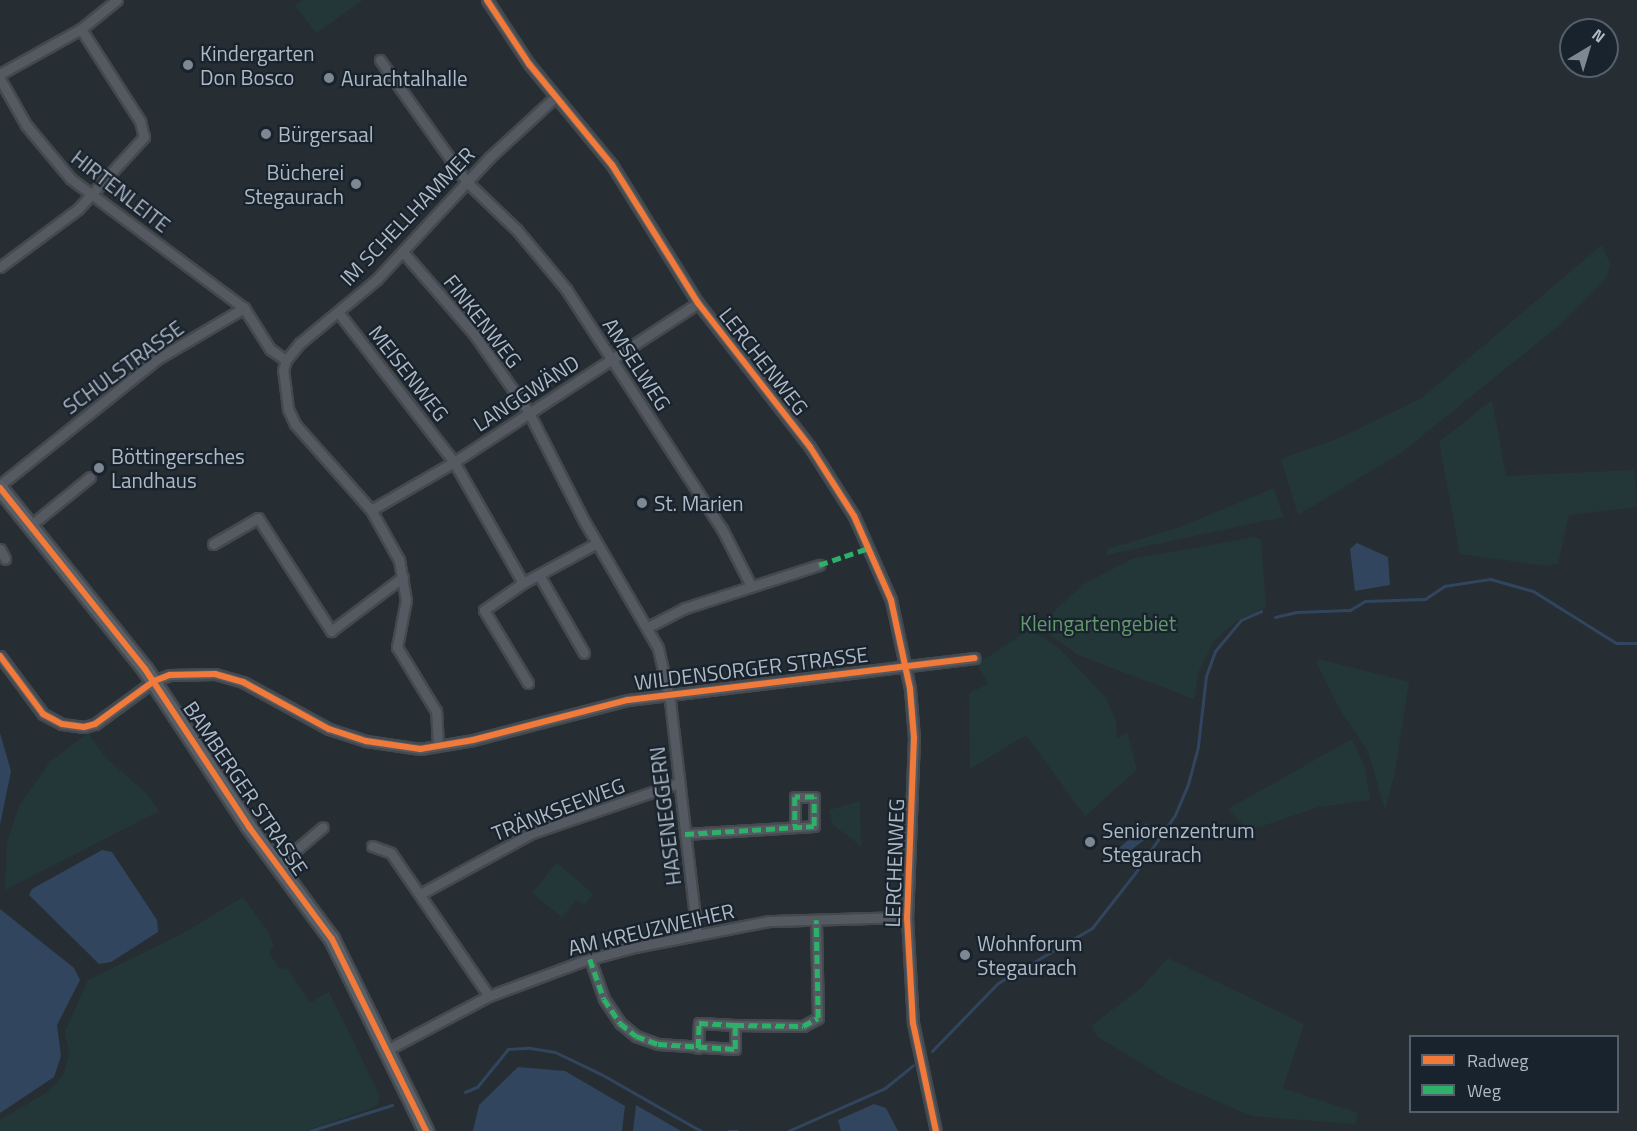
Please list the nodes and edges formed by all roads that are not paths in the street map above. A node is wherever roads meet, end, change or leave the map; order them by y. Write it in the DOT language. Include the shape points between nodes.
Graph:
graph roads {
  1 [pos="117,0"];
  2 [pos="487,0"];
  3 [pos="81,29"];
  4 [pos="380,60"];
  5 [pos="0,74"];
  6 [pos="0,79"];
  7 [pos="554,98"];
  8 [pos="466,181"];
  9 [pos="92,196"];
  10 [pos="403,252"];
  11 [pos="0,267"];
  12 [pos="698,303"];
  13 [pos="244,308"];
  14 [pos="338,312"];
  15 [pos="286,360"];
  16 [pos="613,360"];
  17 [pos="528,411"];
  18 [pos="454,462"];
  19 [pos="90,477"];
  20 [pos="0,486"];
  21 [pos="371,510"];
  22 [pos="31,525"];
  23 [pos="597,543"];
  24 [pos="213,544"];
  25 [pos="0,549"];
  26 [pos="5,559"];
  27 [pos="819,565"];
  28 [pos="539,575"];
  29 [pos="403,577"];
  30 [pos="523,583"];
  31 [pos="750,586"];
  32 [pos="648,627"];
  33 [pos="584,653"];
  34 [pos="0,656"];
  35 [pos="974,658"];
  36 [pos="906,667"];
  37 [pos="154,681"];
  38 [pos="528,683"];
  39 [pos="669,695"];
  40 [pos="438,746"];
  41 [pos="679,783"];
  42 [pos="795,826"];
  43 [pos="323,827"];
  44 [pos="685,834"];
  45 [pos="372,846"];
  46 [pos="277,866"];
  47 [pos="422,893"];
  48 [pos="907,918"];
  49 [pos="816,920"];
  50 [pos="697,934"];
  51 [pos="590,959"];
  52 [pos="489,996"];
  53 [pos="735,1025"];
  54 [pos="698,1048"];
  55 [pos="385,1051"];
  56 [pos="426,1131"];
  57 [pos="936,1131"];
  1 -- 3 [label="street"];
  2 -- 7 [label="street, LERCHENWEG"];
  3 -- 5 [label="street"];
  3 -- 9 [label="street" via="144,131 141,144"];
  4 -- 8 [label="street, AMSELWEG"];
  6 -- 9 [label="street, HIRTENLEITE" via="39,143"];
  7 -- 8 [label="street, IM SCHELLHAMMER"];
  7 -- 12 [label="street, LERCHENWEG" via="612,165"];
  8 -- 10 [label="street, IM SCHELLHAMMER"];
  8 -- 16 [label="street, AMSELWEG" via="517,230 552,272"];
  9 -- 11 [label="street"];
  9 -- 13 [label="street, HIRTENLEITE"];
  10 -- 14 [label="street, IM SCHELLHAMMER"];
  10 -- 17 [label="street, FINKENWEG" via="474,334"];
  12 -- 16 [label="street, LANGGWÄND"];
  12 -- 36 [label="street, LERCHENWEG" via="810,447 854,516 891,600"];
  13 -- 15 [label="street" via="270,349"];
  13 -- 20 [label="street, SCHULSTRASSE" via="157,359"];
  14 -- 15 [label="street, IM SCHELLHAMMER"];
  14 -- 18 [label="street, MEISENWEG"];
  15 -- 21 [label="street" via="283,387 295,424"];
  16 -- 17 [label="street, LANGGWÄND"];
  16 -- 31 [label="street, AMSELWEG" via="722,529"];
  17 -- 18 [label="street, LANGGWÄND"];
  17 -- 23 [label="street, FINKENWEG"];
  18 -- 21 [label="street, LANGGWÄND"];
  18 -- 30 [label="street, MEISENWEG"];
  19 -- 22 [label="street"];
  20 -- 22 [label="main road, BAMBERGER STRASSE"];
  21 -- 29 [label="street" via="395,551"];
  22 -- 37 [label="main road, BAMBERGER STRASSE"];
  23 -- 28 [label="street"];
  23 -- 32 [label="street, FINKENWEG"];
  24 -- 29 [label="street" via="258,518 331,631"];
  25 -- 26 [label="street"];
  27 -- 31 [label="street"];
  28 -- 30 [label="street"];
  28 -- 33 [label="street"];
  29 -- 40 [label="street" via="406,600 397,647 436,711"];
  30 -- 38 [label="street" via="484,610"];
  31 -- 32 [label="street" via="685,608"];
  32 -- 39 [label="street, HASENEGGERN" via="658,648"];
  34 -- 37 [label="street" via="43,714 75,727 95,724"];
  35 -- 36 [label="street"];
  36 -- 39 [label="street, WILDENSORGER STRASSE"];
  36 -- 48 [label="street, LERCHENWEG" via="914,738"];
  37 -- 40 [label="street, WILDENSORGER STRASSE" via="170,675 215,674 243,682 329,729 393,747"];
  37 -- 46 [label="main road, BAMBERGER STRASSE"];
  39 -- 40 [label="street, WILDENSORGER STRASSE" via="628,700"];
  39 -- 41 [label="street, HASENEGGERN"];
  41 -- 44 [label="street, HASENEGGERN"];
  41 -- 47 [label="street, TRÄNKSEEWEG" via="532,833"];
  42 -- 44 [label="street"];
  43 -- 46 [label="street"];
  44 -- 50 [label="street, HASENEGGERN"];
  45 -- 47 [label="street" via="391,853"];
  46 -- 55 [label="main road, BAMBERGER STRASSE" via="332,939"];
  47 -- 52 [label="street"];
  48 -- 49 [label="street, AM KREUZWEIHER"];
  48 -- 57 [label="street, LERCHENWEG" via="913,1023"];
  49 -- 50 [label="street, AM KREUZWEIHER" via="769,921"];
  49 -- 53 [label="street" via="818,1018 803,1026"];
  50 -- 51 [label="street, AM KREUZWEIHER"];
  51 -- 52 [label="street, AM KREUZWEIHER"];
  51 -- 54 [label="street" via="604,999 620,1023 636,1036 658,1044"];
  52 -- 55 [label="street, AM KREUZWEIHER"];
  53 -- 54 [label="street" via="735,1049"];
  53 -- 54 [label="street" via="699,1023"];
  55 -- 56 [label="main road, BAMBERGER STRASSE"];
}
